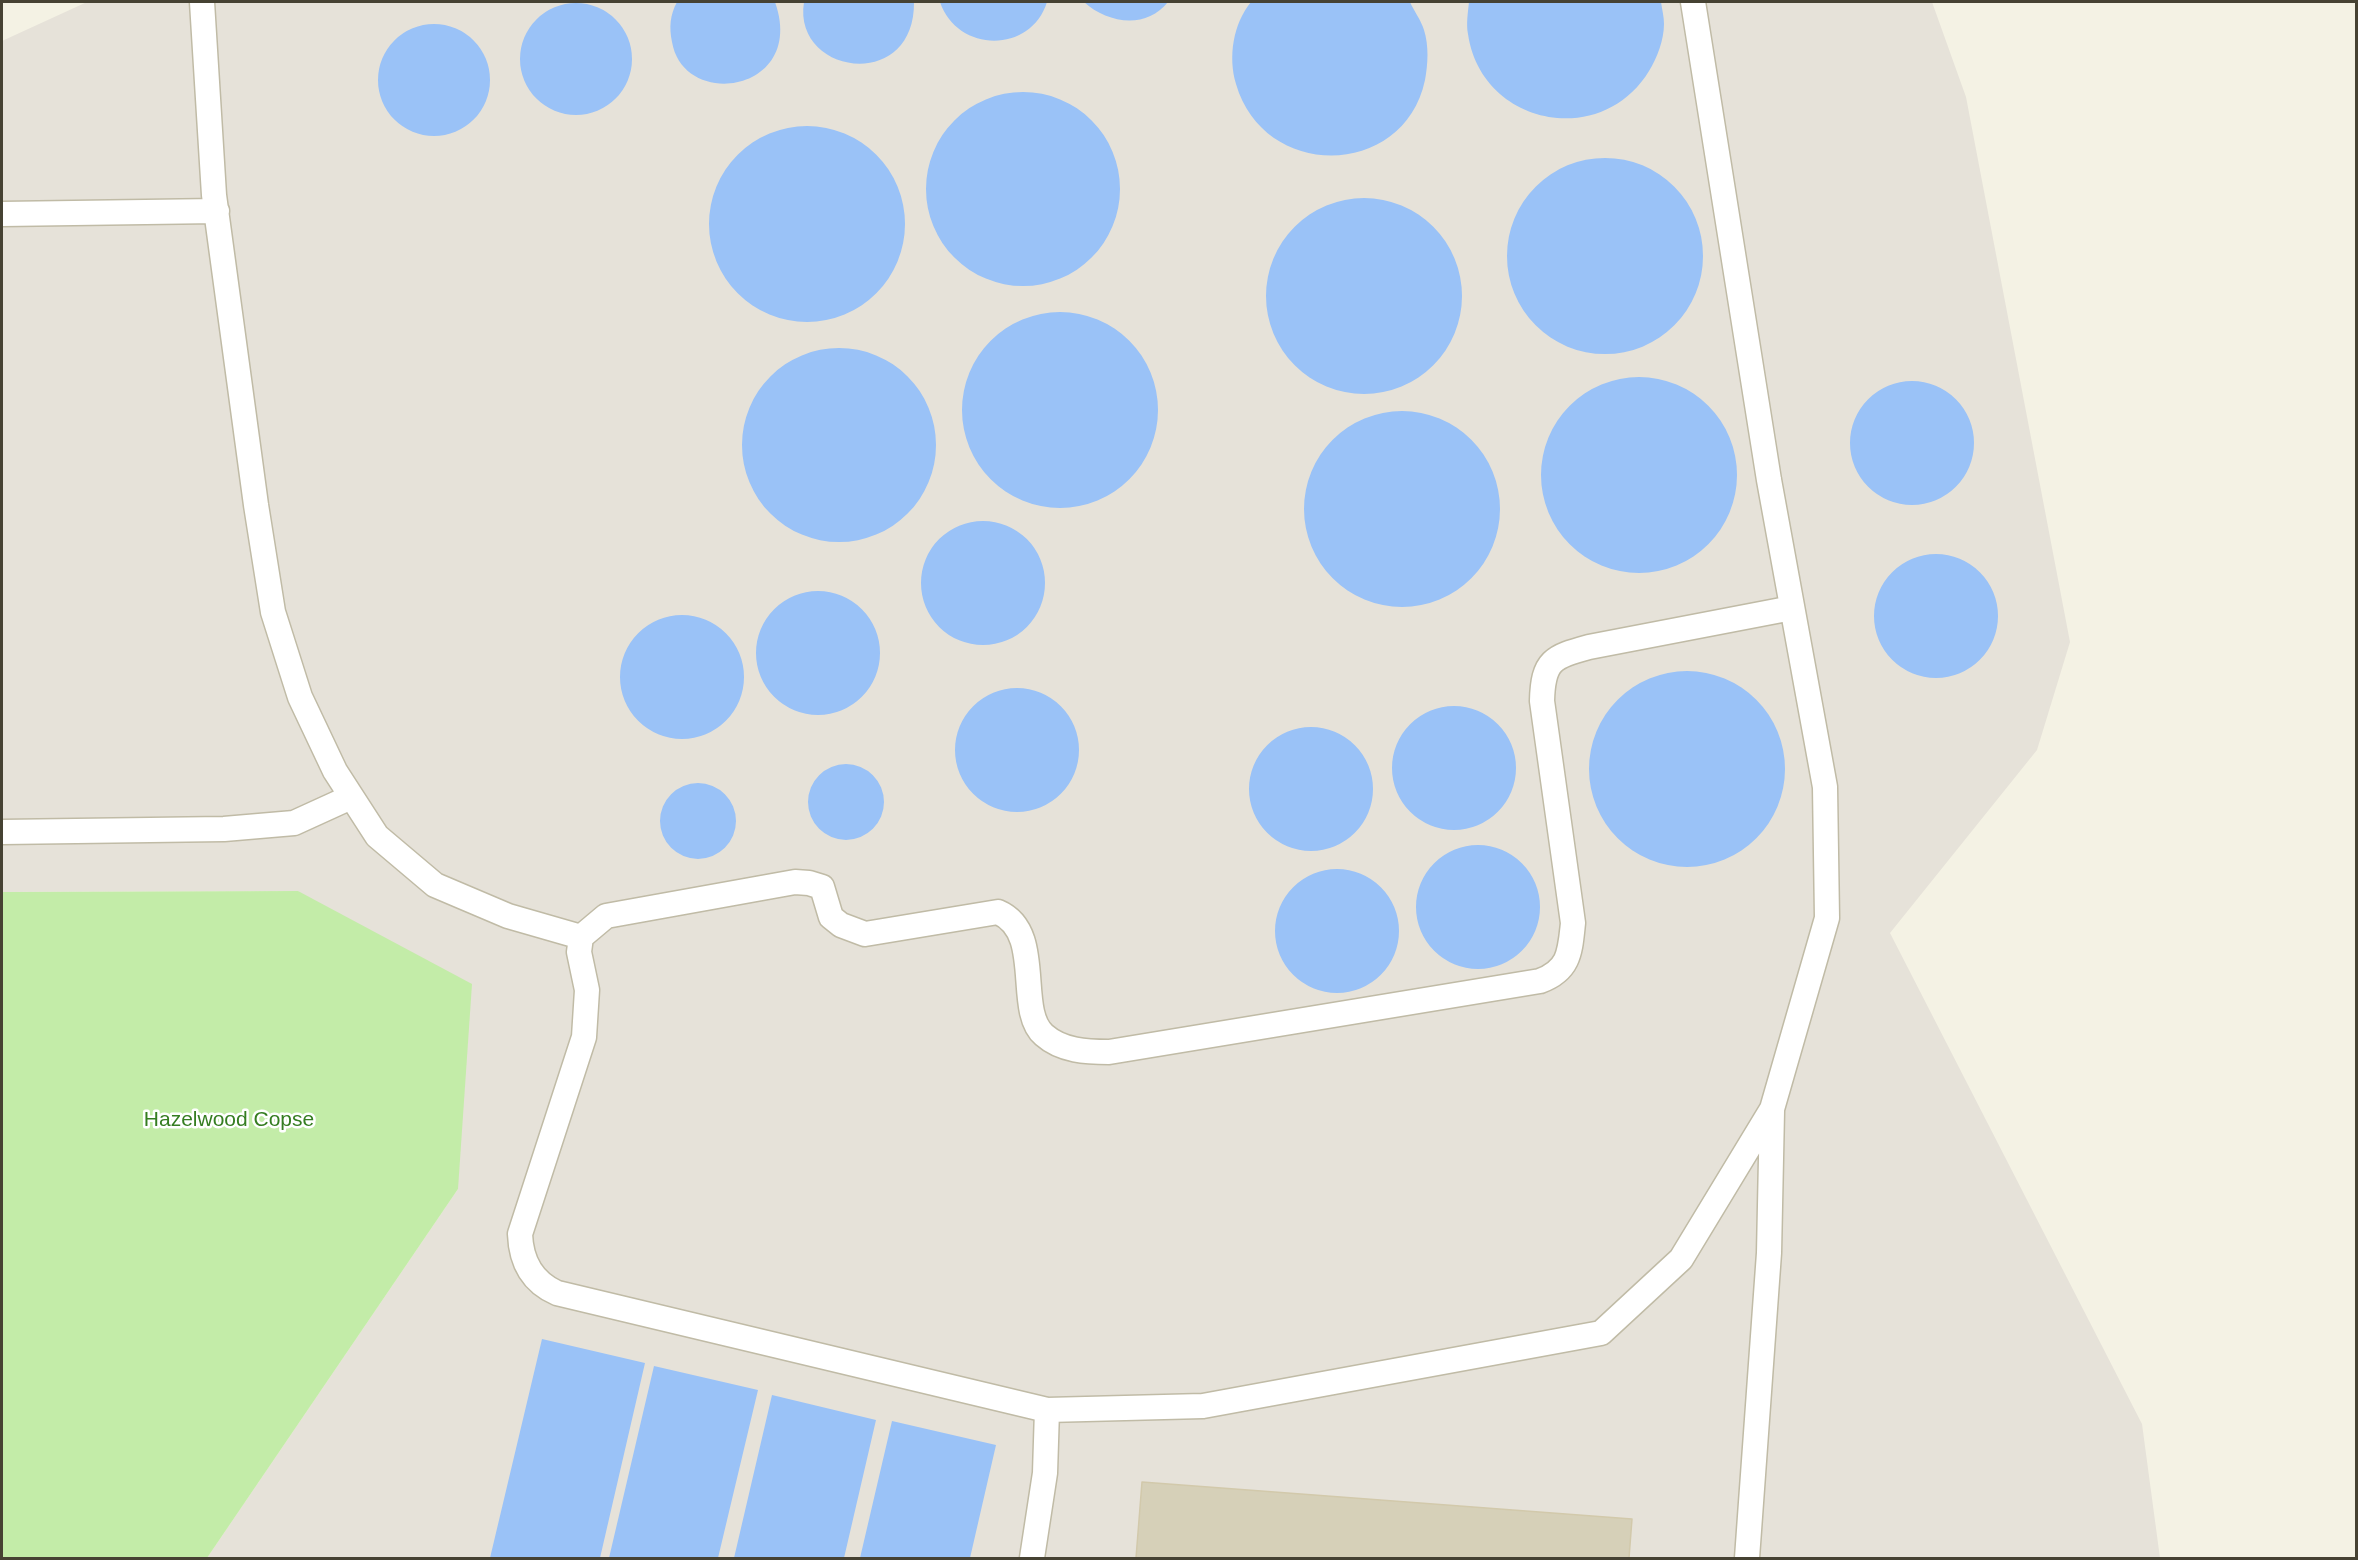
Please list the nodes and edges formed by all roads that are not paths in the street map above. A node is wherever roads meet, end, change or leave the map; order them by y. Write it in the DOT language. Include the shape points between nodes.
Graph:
graph roads {
  1 [pos="202,2"];
  2 [pos="1692,2"];
  3 [pos="217,211"];
  4 [pos="2,214"];
  5 [pos="1792,608"];
  6 [pos="351,797"];
  7 [pos="2,832"];
  8 [pos="582,937"];
  9 [pos="1772,1109"];
  10 [pos="1047,1410"];
  11 [pos="1032,1558"];
  12 [pos="1747,1558"];
  1 -- 3 [label="lane"];
  2 -- 5 [label="lane"];
  3 -- 4 [label="lane"];
  3 -- 6 [label="lane" via="273,612 300,696"];
  5 -- 8 [label="lane" via="1589,647 1559,656 1549,666 1542,701 1573,923 1567,959 1555,975 1540,981 1090,1052 1068,1048 1043,1035 1034,1018 1023,939 1009,917 998,912 865,934 841,926 831,917 822,887 795,882 606,916"];
  5 -- 9 [label="lane" via="1825,787 1827,918"];
  6 -- 7 [label="lane" via="294,823 224,829"];
  6 -- 8 [label="lane" via="377,836 435,885 508,916"];
  8 -- 10 [label="lane" via="579,952 587,990 585,1037 520,1234 521,1252 530,1272 544,1287 568,1296"];
  9 -- 10 [label="lane" via="1681,1259 1601,1333 1203,1406"];
  9 -- 12 [label="lane" via="1769,1253"];
  10 -- 11 [label="lane" via="1045,1473"];
}
